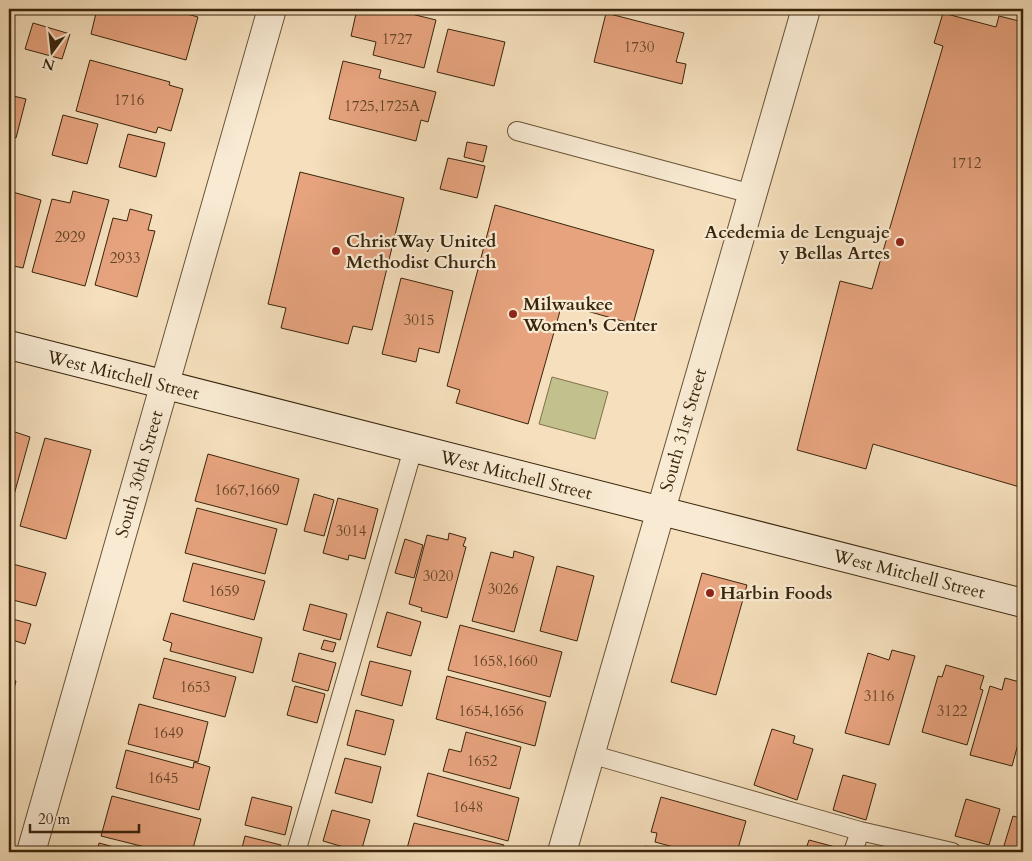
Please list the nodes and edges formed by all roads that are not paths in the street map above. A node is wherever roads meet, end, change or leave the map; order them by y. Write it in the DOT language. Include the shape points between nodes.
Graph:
graph roads {
  1 [pos="272,9"];
  2 [pos="806,9"];
  3 [pos="517,131"];
  4 [pos="752,194"];
  5 [pos="9,346"];
  6 [pos="165,385"];
  7 [pos="413,449"];
  8 [pos="660,510"];
  9 [pos="1023,603"];
  10 [pos="590,754"];
  11 [pos="860,831"];
  12 [pos="31,852"];
  13 [pos="296,852"];
  14 [pos="562,852"];
  15 [pos="853,852"];
  16 [pos="952,852"];
  1 -- 6 [label="street, South 30th Street"];
  2 -- 4 [label="street, South 31st Street"];
  3 -- 4 [label="lane"];
  4 -- 8 [label="street, South 31st Street"];
  5 -- 6 [label="street, West Mitchell Street"];
  6 -- 7 [label="street, West Mitchell Street"];
  6 -- 12 [label="street, South 30th Street"];
  7 -- 8 [label="street, West Mitchell Street"];
  7 -- 13 [label="lane"];
  8 -- 9 [label="street, West Mitchell Street"];
  8 -- 10 [label="street, South 31st Street"];
  10 -- 11 [label="lane"];
  10 -- 14 [label="street, South 31st Street"];
  11 -- 15 [label="lane"];
  11 -- 16 [label="lane"];
}
